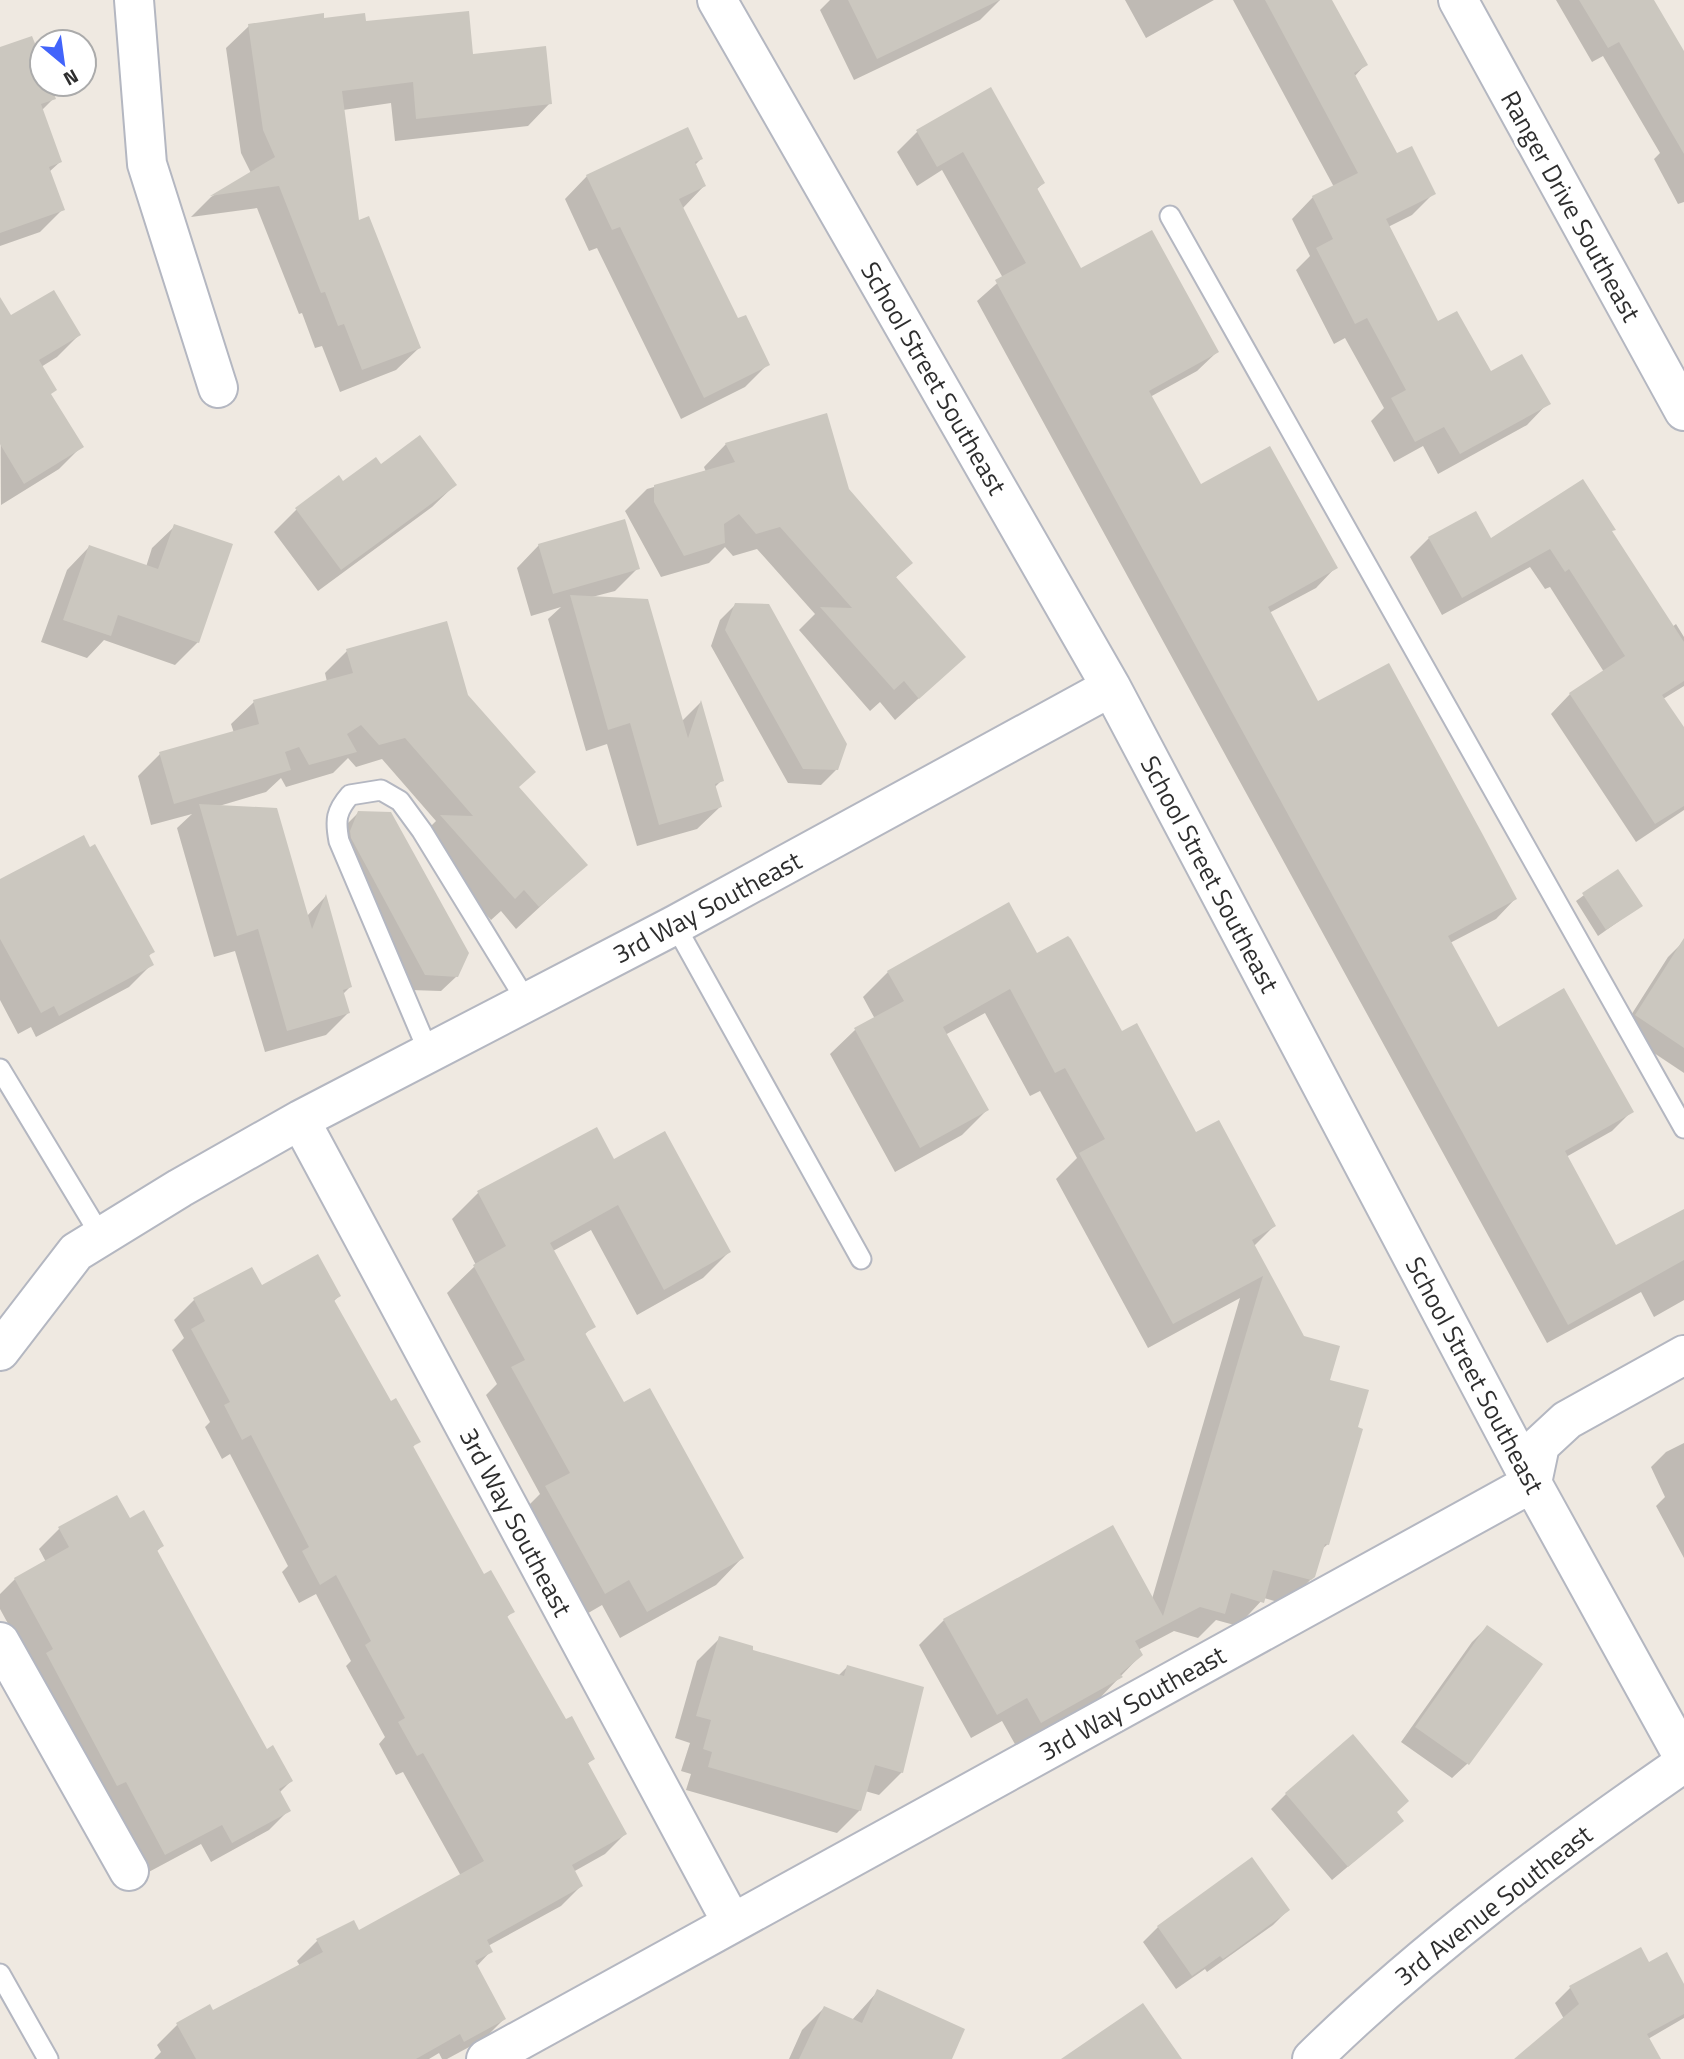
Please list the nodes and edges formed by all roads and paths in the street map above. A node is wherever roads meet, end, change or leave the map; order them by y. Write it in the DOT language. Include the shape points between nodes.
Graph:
graph roads {
  1 [pos="134,0"];
  2 [pos="717,0"];
  3 [pos="1458,0"];
  4 [pos="1170,216"];
  5 [pos="218,388"];
  6 [pos="1684,411"];
  7 [pos="1111,687"];
  8 [pos="675,925"];
  9 [pos="527,1002"];
  10 [pos="429,1053"];
  11 [pos="0,1069"];
  12 [pos="300,1120"];
  13 [pos="1684,1128"];
  14 [pos="101,1236"];
  15 [pos="861,1259"];
  16 [pos="0,1351"];
  17 [pos="1684,1355"];
  18 [pos="1532,1483"];
  19 [pos="0,1642"];
  20 [pos="1684,1760"];
  21 [pos="129,1871"];
  22 [pos="732,1923"];
  23 [pos="0,1974"];
  24 [pos="48,2059"];
  25 [pos="486,2059"];
  26 [pos="1312,2059"];
  1 -- 5 [label="street" via="147,164"];
  2 -- 7 [label="street, School Street Southeast"];
  3 -- 6 [label="street, Ranger Drive Southeast"];
  4 -- 13 [label="lane"];
  7 -- 8 [label="street, 3rd Way Southeast"];
  7 -- 18 [label="street, School Street Southeast"];
  8 -- 9 [label="street, 3rd Way Southeast"];
  8 -- 15 [label="lane"];
  9 -- 10 [label="street, 3rd Way Southeast"];
  9 -- 10 [label="lane" via="400,801 381,790 350,795 335,820 339,841"];
  10 -- 12 [label="street, 3rd Way Southeast"];
  11 -- 14 [label="lane"];
  12 -- 14 [label="street, 3rd Way Southeast"];
  12 -- 22 [label="street, 3rd Way Southeast"];
  14 -- 16 [label="street, 3rd Way Southeast" via="76,1252"];
  17 -- 18 [label="street" via="1567,1420 1541,1445"];
  18 -- 20 [label="street, School Street Southeast"];
  18 -- 22 [label="street, 3rd Way Southeast"];
  19 -- 21 [label="street"];
  20 -- 26 [label="street, 3rd Avenue Southeast" via="1489,1906 1363,2010"];
  22 -- 25 [label="street, 3rd Way Southeast"];
  23 -- 24 [label="lane"];
}
